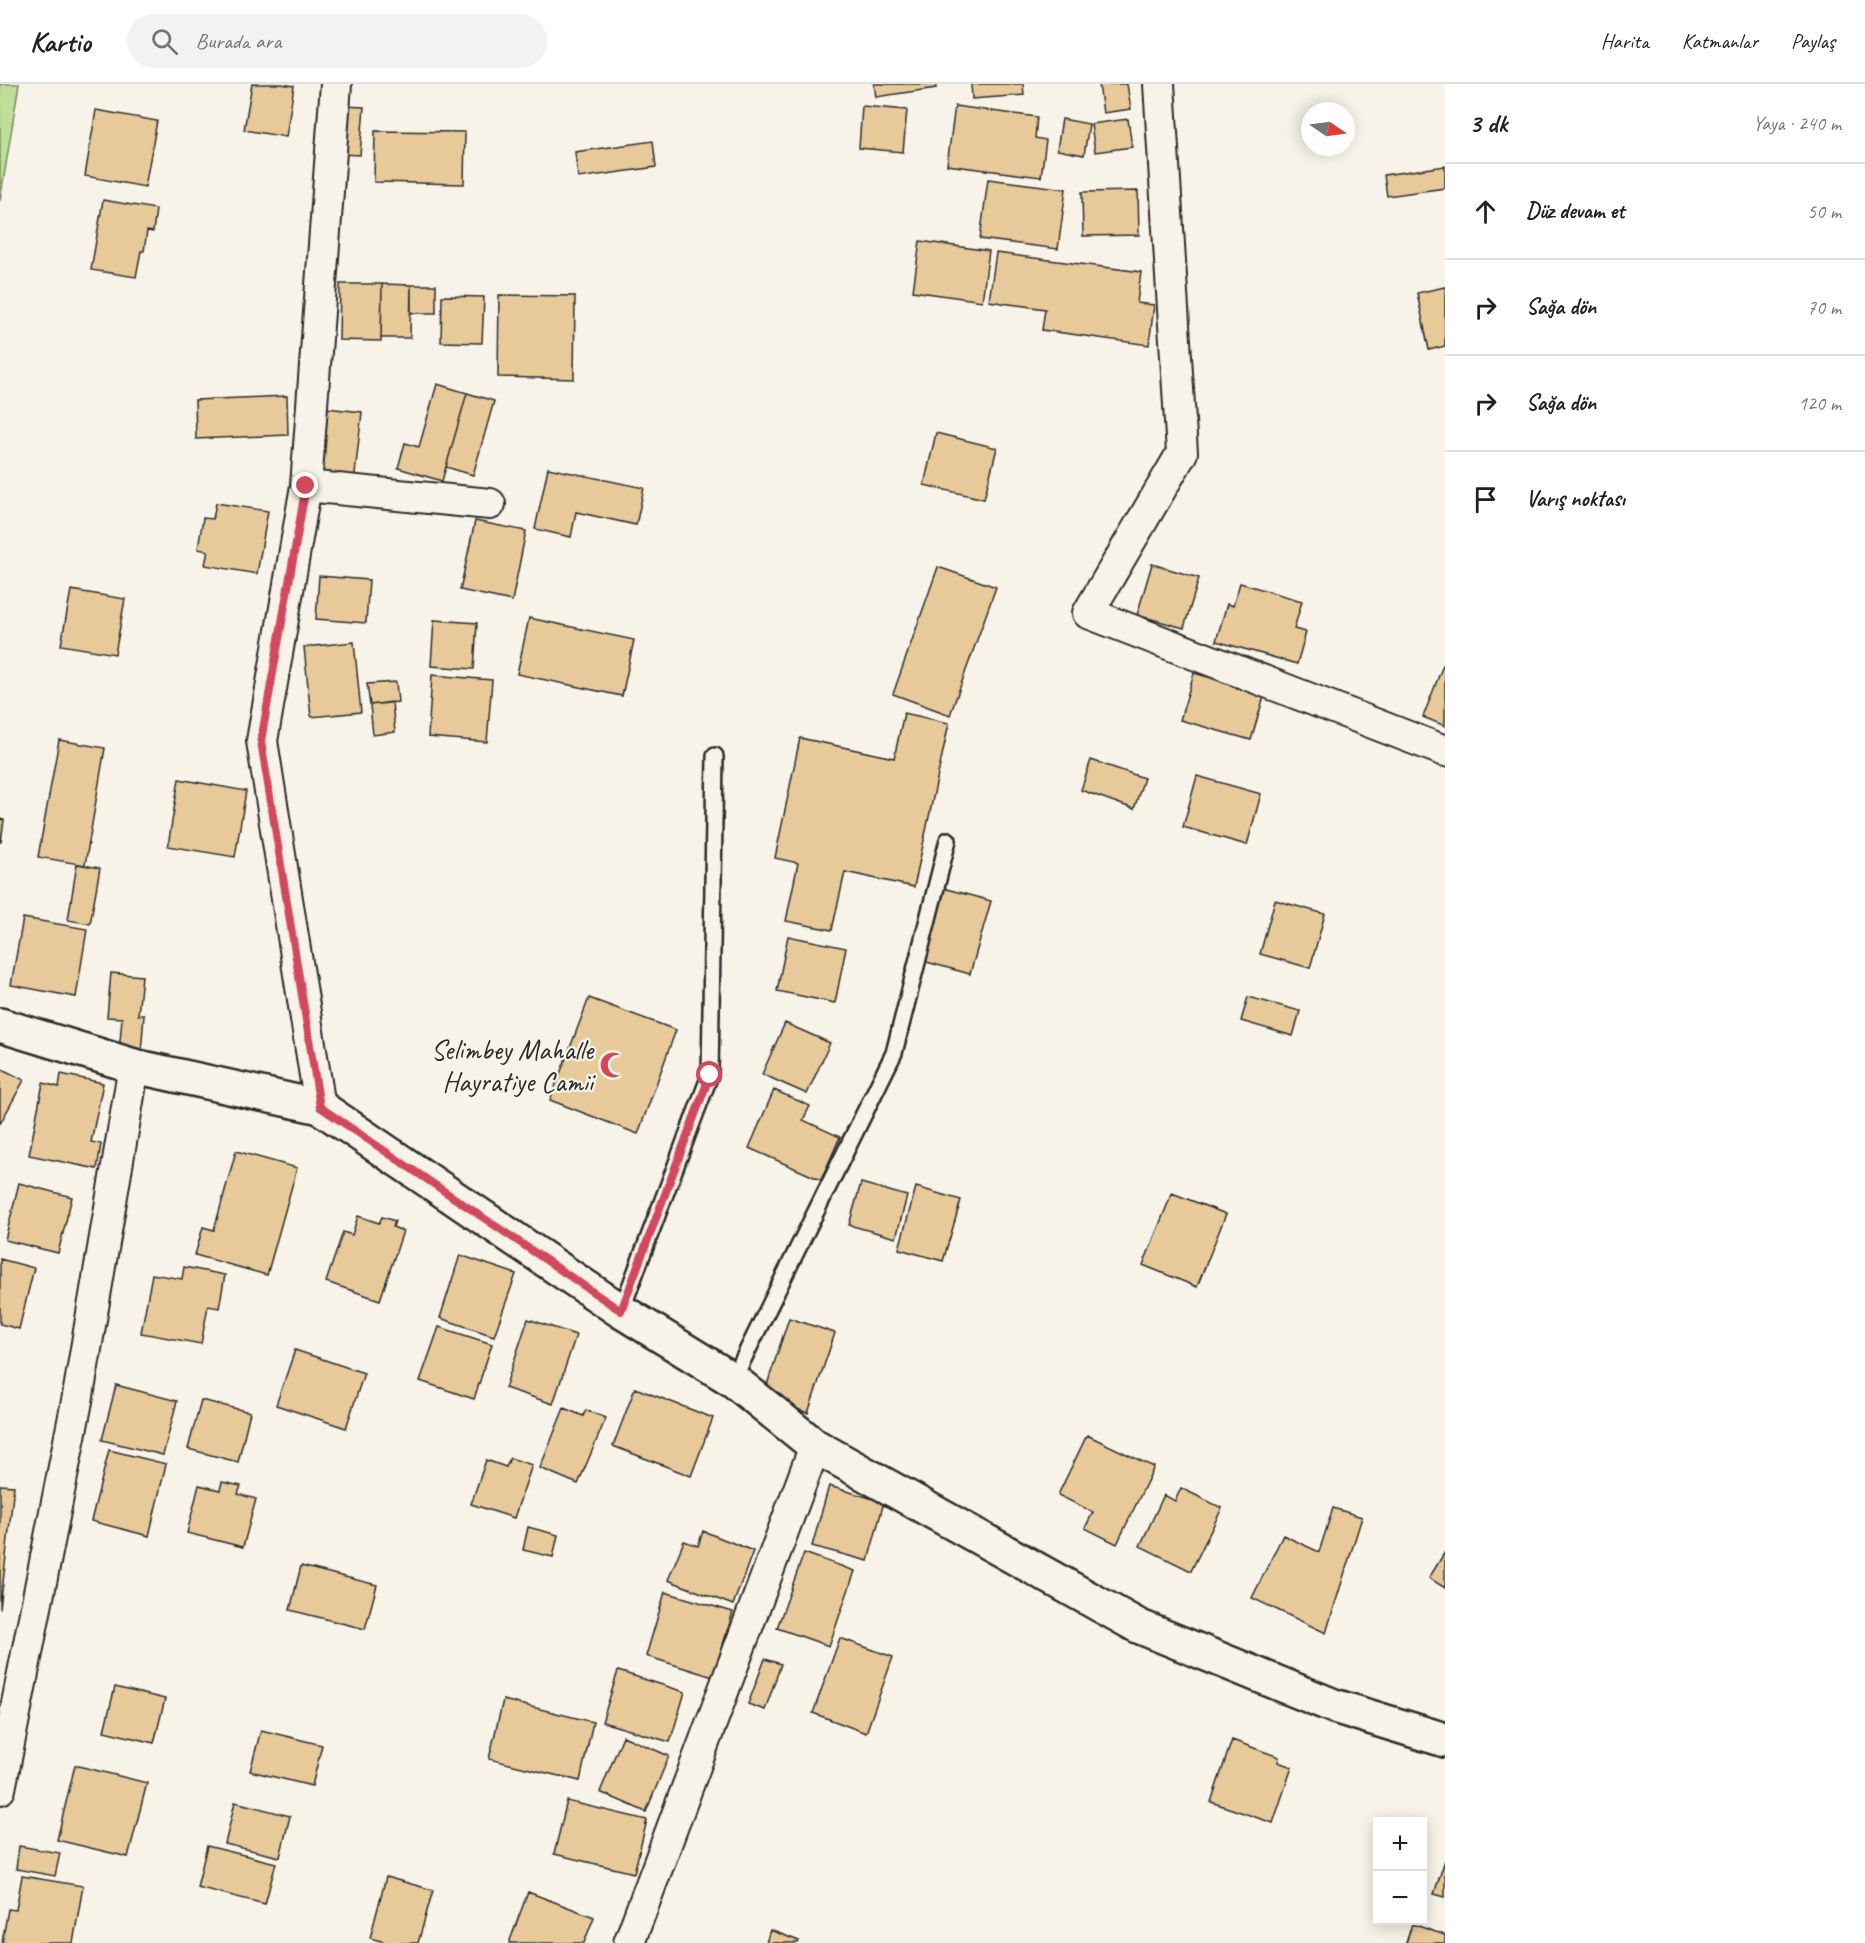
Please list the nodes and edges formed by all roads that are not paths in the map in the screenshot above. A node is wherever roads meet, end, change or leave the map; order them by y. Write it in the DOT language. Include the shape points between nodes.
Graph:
graph roads {
  1 [pos="336,84"];
  2 [pos="1159,84"];
  3 [pos="306,486"];
  4 [pos="490,504"];
  5 [pos="1445,751"];
  6 [pos="714,756"];
  7 [pos="948,840"];
  8 [pos="0,1025"];
  9 [pos="134,1066"];
  10 [pos="320,1107"];
  11 [pos="621,1311"];
  12 [pos="733,1380"];
  13 [pos="815,1446"];
  14 [pos="1445,1740"];
  15 [pos="1,1784"];
  16 [pos="629,1943"];
  1 -- 3 [label="street"];
  2 -- 5 [label="street" via="1182,453 1088,613"];
  3 -- 4 [label="street"];
  3 -- 10 [label="street" via="261,741"];
  6 -- 11 [label="lane" via="710,1075"];
  7 -- 12 [label="lane" via="894,1053"];
  8 -- 9 [label="street"];
  9 -- 10 [label="street"];
  9 -- 15 [label="street" via="78,1396"];
  10 -- 11 [label="street"];
  11 -- 12 [label="street"];
  12 -- 13 [label="street"];
  13 -- 14 [label="street" via="1138,1626 1334,1706"];
  13 -- 16 [label="street"];
}
